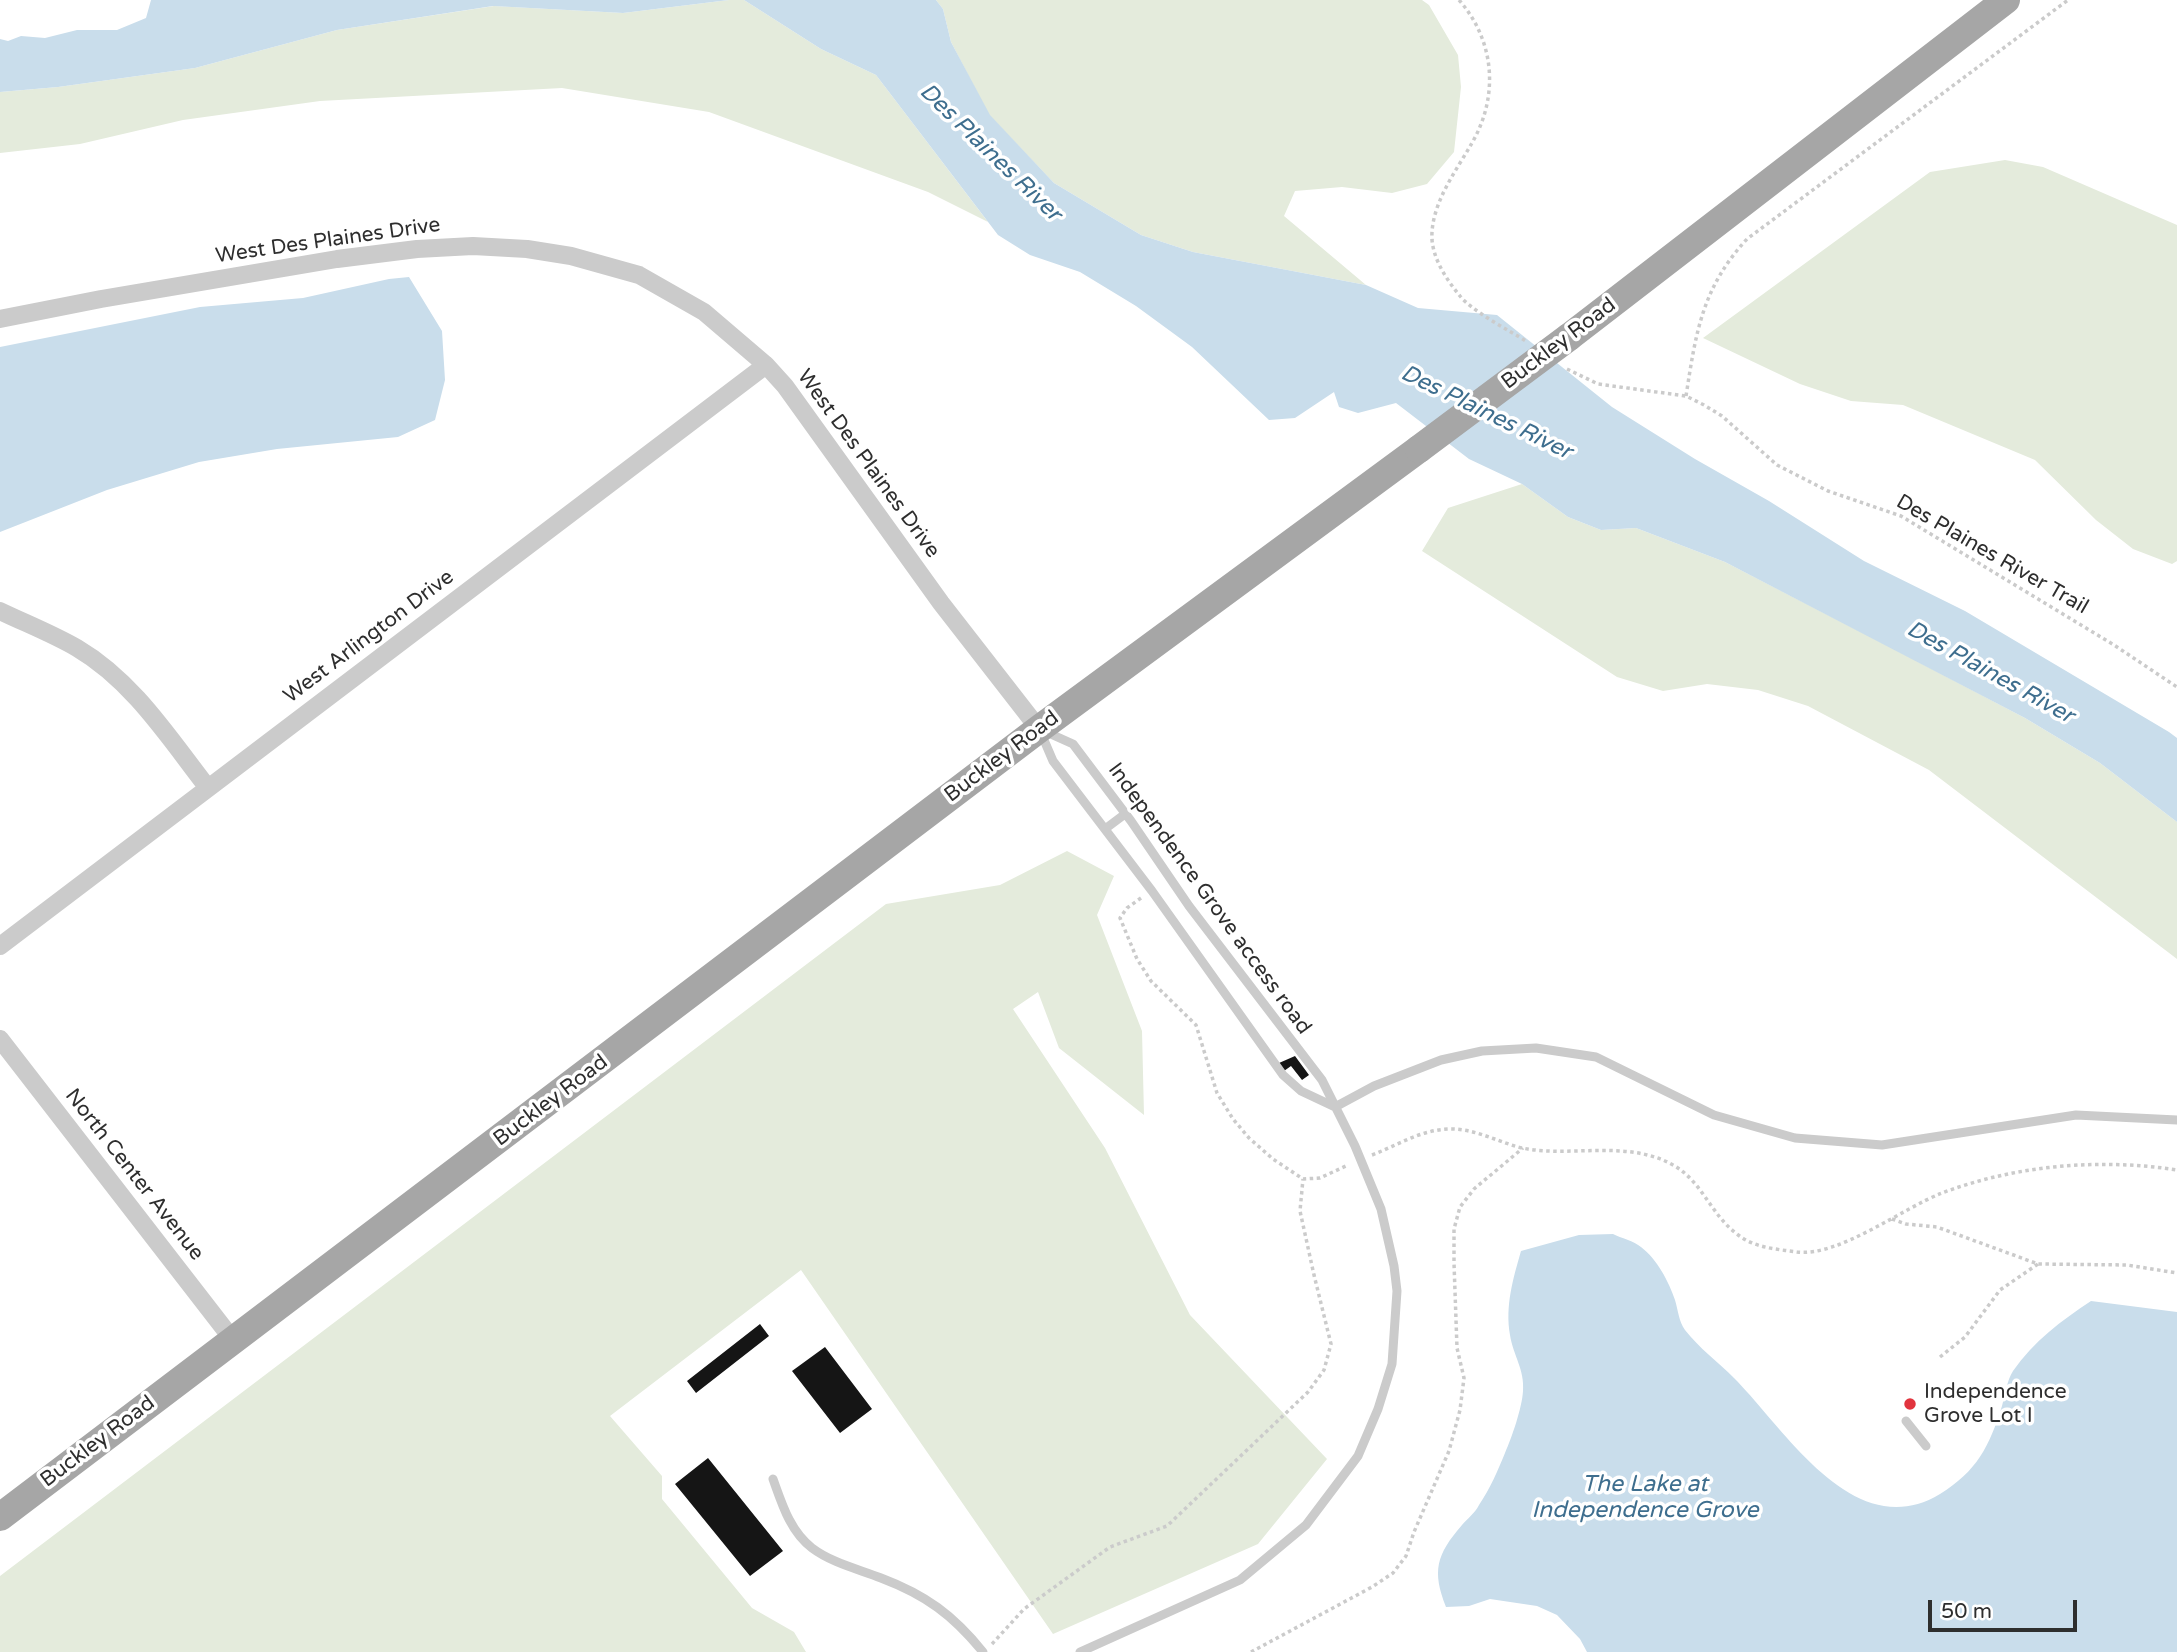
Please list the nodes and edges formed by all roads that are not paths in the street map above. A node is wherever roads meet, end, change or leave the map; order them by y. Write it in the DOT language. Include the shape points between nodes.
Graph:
graph roads {
  1 [pos="2006,0"];
  2 [pos="0,319"];
  3 [pos="766,365"];
  4 [pos="0,611"];
  5 [pos="1039,729"];
  6 [pos="208,788"];
  7 [pos="1125,814"];
  8 [pos="1105,829"];
  9 [pos="0,946"];
  10 [pos="0,1039"];
  11 [pos="1335,1107"];
  12 [pos="2177,1120"];
  13 [pos="233,1340"];
  14 [pos="1906,1421"];
  15 [pos="1926,1446"];
  16 [pos="773,1479"];
  17 [pos="0,1517"];
  18 [pos="984,1652"];
  19 [pos="1080,1652"];
  1 -- 5 [label="main road, Buckley Road, bridge" via="1569,337"];
  2 -- 3 [label="street, West Des Plaines Drive" via="350,257 417,249 513,248 571,256 639,275 704,312"];
  3 -- 5 [label="street, West Des Plaines Drive"];
  3 -- 6 [label="street, West Arlington Drive"];
  4 -- 6 [label="street" via="77,649 109,671 141,701"];
  5 -- 7 [label="lane, Independence Grove access road" via="1073,744"];
  5 -- 8 [label="lane, Independence Grove access road" via="1053,761"];
  5 -- 13 [label="main road, Buckley Road"];
  6 -- 9 [label="street, West Arlington Drive"];
  7 -- 8 [label="lane"];
  7 -- 11 [label="lane, Independence Grove access road" via="1322,1080"];
  8 -- 11 [label="lane, Independence Grove access road" via="1283,1074 1301,1091"];
  10 -- 13 [label="street, North Center Avenue"];
  11 -- 12 [label="lane" via="1441,1060 1482,1051 1536,1048 1596,1057 1714,1115 1795,1138 1882,1145 2076,1115"];
  11 -- 19 [label="lane, Independence Grove access road" via="1381,1209 1397,1291 1392,1364 1358,1456 1307,1525 1240,1580"];
  13 -- 17 [label="main road, Buckley Road"];
  14 -- 15 [label="lane"];
  16 -- 18 [label="lane" via="793,1527 812,1548 845,1566 912,1591 945,1611"];
}
